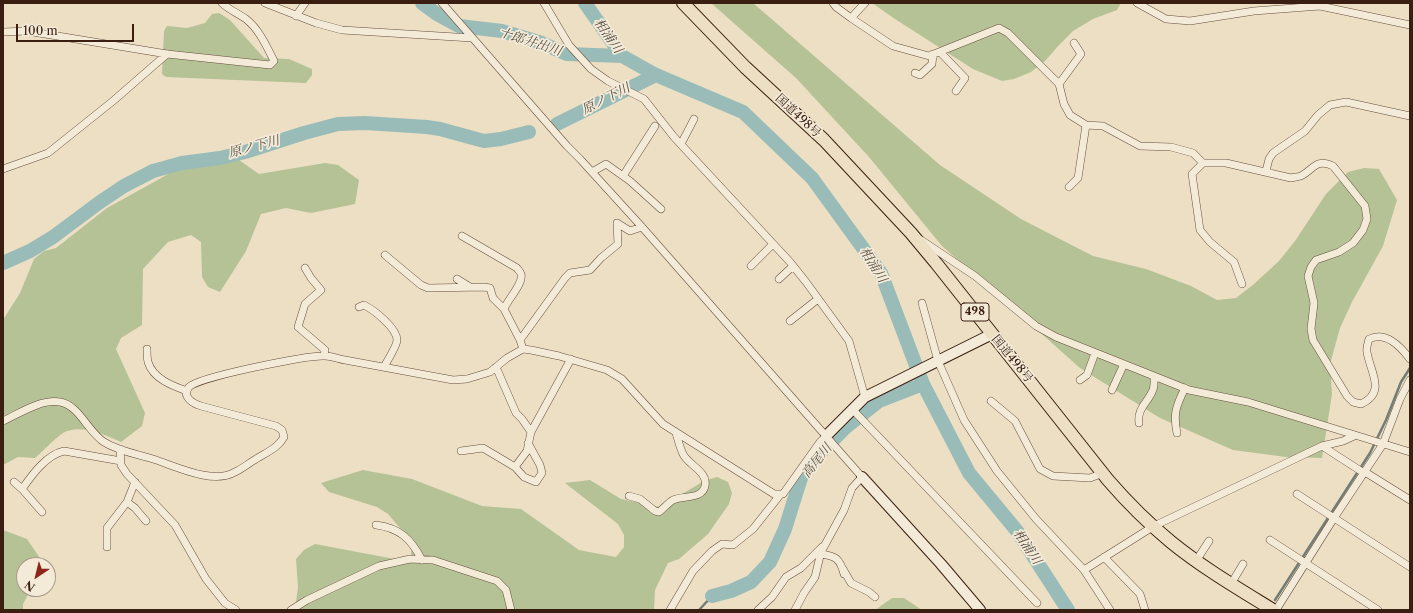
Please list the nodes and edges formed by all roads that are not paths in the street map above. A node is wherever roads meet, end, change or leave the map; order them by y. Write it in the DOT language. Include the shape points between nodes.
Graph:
graph roads {
  1 [pos="222,3"];
  2 [pos="265,3"];
  3 [pos="305,3"];
  4 [pos="442,3"];
  5 [pos="544,3"];
  6 [pos="683,3"];
  7 [pos="833,3"];
  8 [pos="865,3"];
  9 [pos="1137,3"];
  10 [pos="1306,5"];
  11 [pos="296,16"];
  12 [pos="850,18"];
  13 [pos="1410,25"];
  14 [pos="3,32"];
  15 [pos="472,38"];
  16 [pos="1074,43"];
  17 [pos="936,53"];
  18 [pos="167,54"];
  19 [pos="915,73"];
  20 [pos="1059,84"];
  21 [pos="956,91"];
  22 [pos="1410,116"];
  23 [pos="694,119"];
  24 [pos="1086,125"];
  25 [pos="655,126"];
  26 [pos="681,144"];
  27 [pos="1203,163"];
  28 [pos="3,169"];
  29 [pos="1266,171"];
  30 [pos="592,172"];
  31 [pos="623,176"];
  32 [pos="1070,187"];
  33 [pos="661,209"];
  34 [pos="642,228"];
  35 [pos="911,233"];
  36 [pos="462,236"];
  37 [pos="773,244"];
  38 [pos="385,255"];
  39 [pos="751,266"];
  40 [pos="793,266"];
  41 [pos="305,268"];
  42 [pos="457,279"];
  43 [pos="780,279"];
  44 [pos="1242,284"];
  45 [pos="470,287"];
  46 [pos="818,299"];
  47 [pos="922,303"];
  48 [pos="359,307"];
  49 [pos="504,309"];
  50 [pos="790,321"];
  51 [pos="992,334"];
  52 [pos="520,340"];
  53 [pos="147,349"];
  54 [pos="523,349"];
  55 [pos="1095,353"];
  56 [pos="324,356"];
  57 [pos="1410,359"];
  58 [pos="571,360"];
  59 [pos="935,362"];
  60 [pos="1124,364"];
  61 [pos="496,366"];
  62 [pos="384,367"];
  63 [pos="1154,376"];
  64 [pos="1080,380"];
  65 [pos="1410,382"];
  66 [pos="1185,388"];
  67 [pos="1112,390"];
  68 [pos="187,392"];
  69 [pos="865,397"];
  70 [pos="990,401"];
  71 [pos="854,411"];
  72 [pos="3,420"];
  73 [pos="1139,423"];
  74 [pos="531,432"];
  75 [pos="676,433"];
  76 [pos="1177,433"];
  77 [pos="1354,436"];
  78 [pos="828,438"];
  79 [pos="528,443"];
  80 [pos="1382,444"];
  81 [pos="1322,446"];
  82 [pos="120,449"];
  83 [pos="461,451"];
  84 [pos="1410,452"];
  85 [pos="121,461"];
  86 [pos="515,467"];
  87 [pos="1364,472"];
  88 [pos="1103,474"];
  89 [pos="862,477"];
  90 [pos="14,482"];
  91 [pos="135,482"];
  92 [pos="22,489"];
  93 [pos="780,494"];
  94 [pos="1297,494"];
  95 [pos="629,496"];
  96 [pos="1410,500"];
  97 [pos="127,502"];
  98 [pos="42,512"];
  99 [pos="1334,518"];
  100 [pos="146,521"];
  101 [pos="376,525"];
  102 [pos="1154,526"];
  103 [pos="1270,540"];
  104 [pos="1209,541"];
  105 [pos="826,544"];
  106 [pos="107,547"];
  107 [pos="821,554"];
  108 [pos="1104,557"];
  109 [pos="422,560"];
  110 [pos="1196,561"];
  111 [pos="1305,563"];
  112 [pos="1243,564"];
  113 [pos="1410,567"];
  114 [pos="843,569"];
  115 [pos="1084,570"];
  116 [pos="846,582"];
  117 [pos="1231,584"];
  118 [pos="875,597"];
  119 [pos="1037,603"];
  120 [pos="236,610"];
  121 [pos="291,610"];
  122 [pos="511,610"];
  123 [pos="670,610"];
  124 [pos="758,610"];
  125 [pos="795,610"];
  126 [pos="980,610"];
  127 [pos="1110,610"];
  128 [pos="1145,610"];
  129 [pos="1275,610"];
  130 [pos="1378,610"];
  1 -- 18 [label="street" via="255,28 274,61 270,65"];
  2 -- 11 [label="street"];
  3 -- 11 [label="street"];
  4 -- 15 [label="street"];
  5 -- 26 [label="street" via="569,45 591,68 608,82 644,99"];
  6 -- 35 [label="highway, 国道498号 / 498" via="745,67 824,140"];
  7 -- 12 [label="street"];
  8 -- 12 [label="street"];
  9 -- 10 [label="street" via="1166,19 1190,22"];
  10 -- 13 [label="street"];
  11 -- 15 [label="street" via="342,30"];
  12 -- 17 [label="street" via="893,46 929,56"];
  14 -- 18 [label="street" via="27,31"];
  15 -- 30 [label="street"];
  16 -- 20 [label="street" via="1081,54"];
  17 -- 19 [label="street" via="932,64 920,75"];
  17 -- 20 [label="street" via="999,28 1008,33"];
  17 -- 21 [label="street" via="965,78"];
  18 -- 28 [label="street" via="48,153"];
  20 -- 24 [label="street" via="1070,115"];
  22 -- 29 [label="street" via="1346,102 1330,105 1305,131 1273,153"];
  23 -- 26 [label="street"];
  24 -- 27 [label="street" via="1103,126 1140,146 1171,146 1193,154"];
  24 -- 32 [label="street" via="1078,178"];
  25 -- 31 [label="street"];
  26 -- 37 [label="street"];
  27 -- 29 [label="street" via="1226,163"];
  27 -- 44 [label="street" via="1192,174 1200,230 1234,262"];
  29 -- 57 [label="street" via="1291,178 1300,176 1318,163 1326,163 1332,166 1365,206 1366,219 1363,230 1353,243 1339,252 1316,260 1308,276 1314,303 1311,329 1313,340 1347,396 1353,402 1361,404 1368,401 1374,393 1377,384 1366,350 1369,339 1376,336 1386,338 1401,347"];
  30 -- 31 [label="street" via="606,164"];
  30 -- 34 [label="street"];
  31 -- 33 [label="street"];
  34 -- 52 [label="street" via="630,231 618,223 618,244 590,270 570,273"];
  34 -- 78 [label="street"];
  35 -- 51 [label="highway, 国道498号 / 498"];
  35 -- 55 [label="street" via="975,276 1036,326"];
  36 -- 49 [label="street" via="517,268 521,274 521,281"];
  37 -- 39 [label="street"];
  37 -- 40 [label="street"];
  38 -- 45 [label="street" via="428,288"];
  40 -- 43 [label="street"];
  40 -- 46 [label="street"];
  41 -- 56 [label="street" via="321,290 305,304 298,327 325,350"];
  42 -- 45 [label="street"];
  45 -- 49 [label="street" via="490,288 493,298"];
  46 -- 50 [label="street"];
  46 -- 69 [label="street" via="849,341"];
  47 -- 59 [label="street"];
  48 -- 62 [label="street" via="364,305 371,309 396,332 398,341"];
  49 -- 52 [label="street"];
  51 -- 59 [label="street"];
  51 -- 88 [label="highway, 国道498号 / 498"];
  52 -- 54 [label="street"];
  53 -- 68 [label="street" via="151,369 160,378"];
  54 -- 58 [label="street"];
  54 -- 61 [label="street"];
  55 -- 60 [label="street"];
  55 -- 64 [label="street" via="1087,375"];
  56 -- 62 [label="street"];
  56 -- 68 [label="street" via="221,375 195,384 189,387"];
  58 -- 74 [label="street"];
  58 -- 75 [label="street" via="607,370 622,379 663,424"];
  59 -- 69 [label="street"];
  59 -- 115 [label="street" via="964,420 997,471 1036,519"];
  60 -- 63 [label="street"];
  60 -- 67 [label="street"];
  61 -- 62 [label="street" via="490,372 453,380"];
  61 -- 74 [label="street" via="516,413"];
  63 -- 66 [label="street"];
  63 -- 73 [label="street" via="1153,390 1140,410"];
  65 -- 80 [label="street" via="1400,399"];
  66 -- 76 [label="street" via="1175,412"];
  66 -- 77 [label="street" via="1248,402"];
  68 -- 82 [label="street" via="191,402 201,406 276,426 282,430 284,437 280,445 234,473 222,476 195,473"];
  69 -- 71 [label="street"];
  70 -- 88 [label="street" via="1015,421 1040,470 1053,476 1090,478"];
  71 -- 78 [label="street"];
  71 -- 119 [label="street"];
  72 -- 82 [label="street" via="43,402 59,402 70,405 104,442"];
  74 -- 79 [label="street"];
  75 -- 93 [label="street" via="767,490"];
  75 -- 95 [label="street" via="683,456 703,476 703,492 672,501 659,512 640,499"];
  77 -- 80 [label="street"];
  77 -- 81 [label="street"];
  78 -- 89 [label="street"];
  78 -- 93 [label="street" via="820,442 783,494"];
  79 -- 86 [label="street" via="527,451"];
  79 -- 86 [label="street" via="542,473 536,482 524,477"];
  80 -- 84 [label="street"];
  80 -- 87 [label="street"];
  81 -- 87 [label="street"];
  81 -- 102 [label="street"];
  82 -- 85 [label="street"];
  83 -- 86 [label="street" via="483,448"];
  85 -- 91 [label="street" via="121,465"];
  85 -- 92 [label="street" via="58,452 35,471"];
  87 -- 96 [label="street"];
  87 -- 99 [label="street"];
  88 -- 102 [label="highway, 国道498号 / 498"];
  89 -- 105 [label="street" via="852,488 844,510"];
  89 -- 126 [label="street"];
  90 -- 92 [label="street"];
  91 -- 97 [label="street"];
  91 -- 120 [label="street" via="175,525 206,579 225,603"];
  92 -- 98 [label="street"];
  93 -- 123 [label="street" via="753,528 733,544 722,544 712,551 693,571"];
  94 -- 99 [label="street"];
  97 -- 100 [label="street"];
  97 -- 106 [label="street" via="107,528"];
  99 -- 111 [label="street"];
  99 -- 113 [label="street"];
  101 -- 109 [label="street" via="388,526 404,535 416,548"];
  102 -- 108 [label="street"];
  102 -- 110 [label="highway, 国道498号 / 498"];
  103 -- 111 [label="street"];
  104 -- 110 [label="street"];
  105 -- 107 [label="street"];
  105 -- 124 [label="street" via="801,568 786,577 772,597"];
  107 -- 114 [label="street" via="834,556"];
  107 -- 125 [label="street" via="815,577"];
  108 -- 115 [label="street"];
  108 -- 128 [label="street" via="1140,594"];
  109 -- 121 [label="street" via="410,559 379,566"];
  109 -- 122 [label="street" via="433,560 497,582 506,590"];
  110 -- 117 [label="highway, 国道498号 / 498"];
  111 -- 129 [label="street"];
  111 -- 130 [label="street"];
  112 -- 117 [label="street"];
  114 -- 116 [label="street"];
  114 -- 118 [label="street" via="851,583"];
  115 -- 127 [label="street"];
  117 -- 129 [label="highway, 国道498号 / 498"];
}
